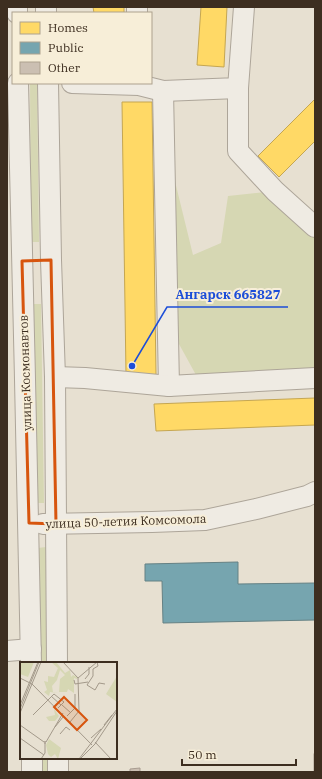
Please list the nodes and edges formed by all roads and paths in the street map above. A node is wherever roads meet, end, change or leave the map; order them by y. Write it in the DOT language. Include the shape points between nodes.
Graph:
graph roads {
  1 [pos="244,7"];
  2 [pos="18,84"];
  3 [pos="48,84"];
  4 [pos="139,84"];
  5 [pos="238,88"];
  6 [pos="163,91"];
  7 [pos="315,228"];
  8 [pos="51,260"];
  9 [pos="14,262"];
  10 [pos="55,377"];
  11 [pos="315,378"];
  12 [pos="169,386"];
  13 [pos="315,492"];
  14 [pos="29,523"];
  15 [pos="56,524"];
  16 [pos="7,651"];
  17 [pos="31,656"];
  18 [pos="57,662"];
  19 [pos="32,759"];
  20 [pos="58,759"];
  21 [pos="32,772"];
  22 [pos="58,772"];
  1 -- 5 [label="street"];
  2 -- 9 [label="street, улица Космонавтов"];
  3 -- 8 [label="street"];
  4 -- 6 [label="street"];
  5 -- 6 [label="street"];
  5 -- 7 [label="street" via="238,151 275,192"];
  6 -- 12 [label="street"];
  8 -- 9 [label="street"];
  8 -- 10 [label="street"];
  9 -- 14 [label="street, улица Космонавтов"];
  10 -- 12 [label="street"];
  10 -- 15 [label="street"];
  11 -- 12 [label="street"];
  13 -- 15 [label="street, улица 50-летия Комсомола" via="205,520"];
  14 -- 15 [label="street, улица 50-летия Комсомола"];
  14 -- 17 [label="street, улица Космонавтов"];
  15 -- 18 [label="street"];
  16 -- 17 [label="street"];
  19 -- 21 [label="street"];
  20 -- 22 [label="street"];
}
